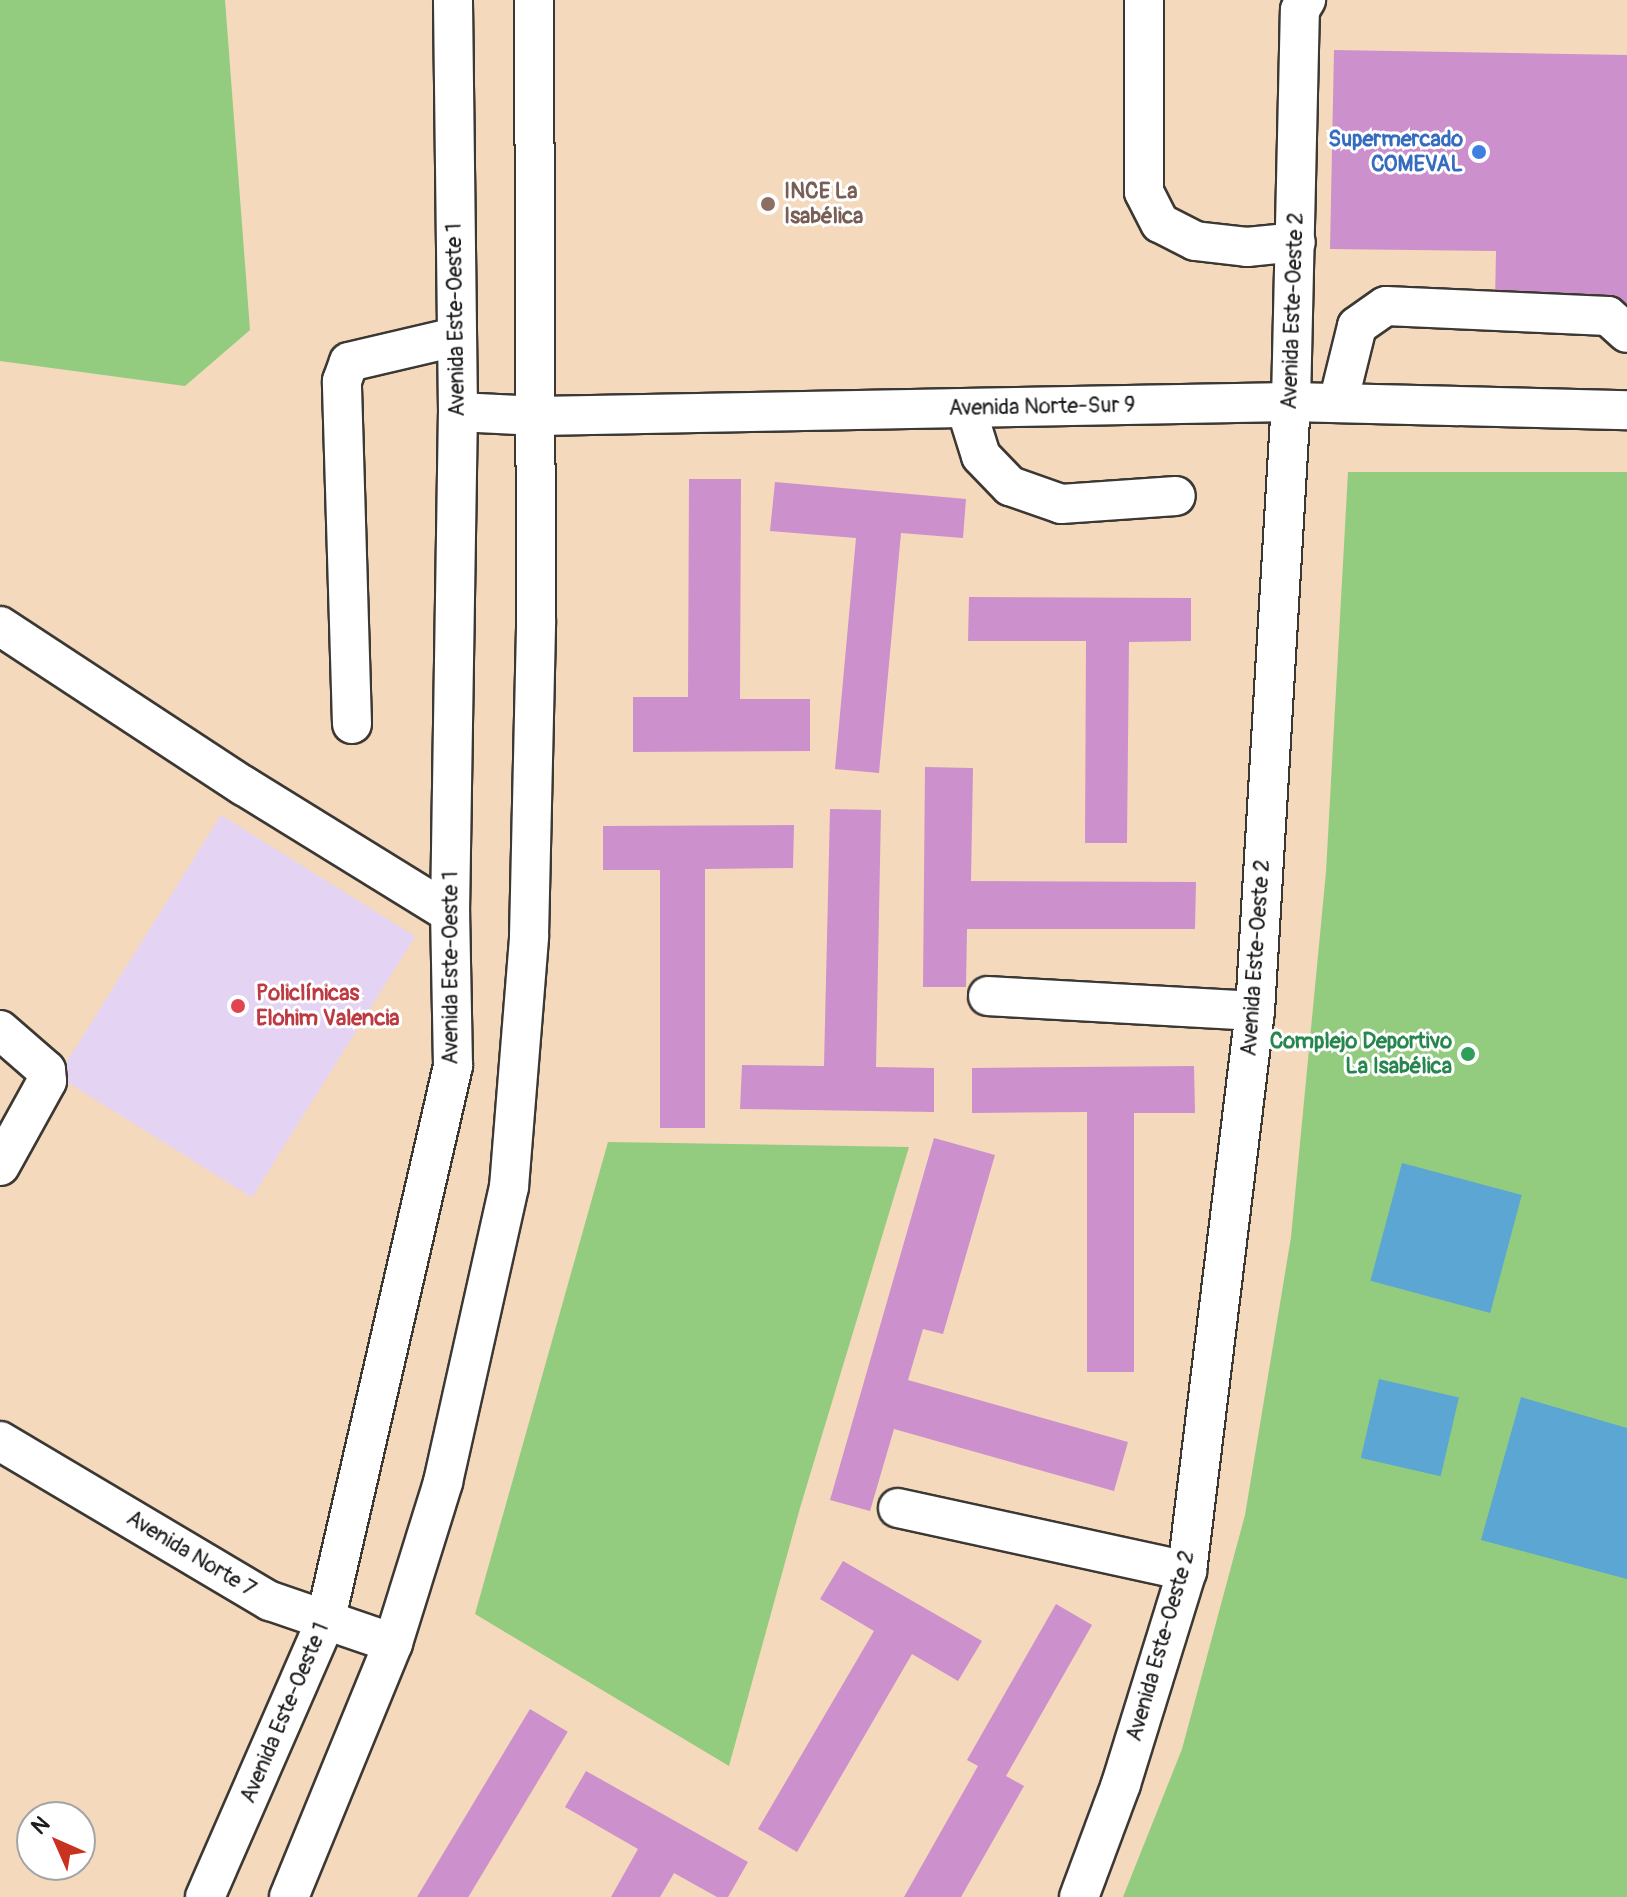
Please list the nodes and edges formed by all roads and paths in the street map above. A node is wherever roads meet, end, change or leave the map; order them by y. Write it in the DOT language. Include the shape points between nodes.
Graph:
graph roads {
  1 [pos="453,0"];
  2 [pos="534,0"];
  3 [pos="1144,0"];
  4 [pos="1306,0"];
  5 [pos="1296,242"];
  6 [pos="1627,333"];
  7 [pos="456,337"];
  8 [pos="1291,402"];
  9 [pos="1338,403"];
  10 [pos="966,408"];
  11 [pos="1627,410"];
  12 [pos="458,412"];
  13 [pos="538,416"];
  14 [pos="1176,496"];
  15 [pos="0,626"];
  16 [pos="352,724"];
  17 [pos="450,913"];
  18 [pos="988,996"];
  19 [pos="1255,1011"];
  20 [pos="0,1030"];
  21 [pos="0,1166"];
  22 [pos="0,1441"];
  23 [pos="898,1508"];
  24 [pos="1187,1571"];
  25 [pos="325,1622"];
  26 [pos="393,1643"];
  27 [pos="205,1897"];
  28 [pos="289,1897"];
  29 [pos="1079,1897"];
  1 -- 7 [label="street, Avenida Este-Oeste 1"];
  2 -- 13 [label="street"];
  3 -- 5 [label="street" via="1144,192 1160,223 1195,241 1247,247"];
  4 -- 5 [label="street, Avenida Este-Oeste 2" via="1300,10"];
  5 -- 8 [label="street, Avenida Este-Oeste 2"];
  6 -- 9 [label="street" via="1608,316 1386,306 1357,326"];
  7 -- 12 [label="street, Avenida Este-Oeste 1"];
  7 -- 16 [label="street" via="349,362 342,381"];
  8 -- 9 [label="street, Avenida Norte-Sur 9"];
  8 -- 10 [label="street, Avenida Norte-Sur 9"];
  8 -- 19 [label="street, Avenida Este-Oeste 2"];
  9 -- 11 [label="street, Avenida Norte-Sur 9"];
  10 -- 13 [label="street, Avenida Norte-Sur 9"];
  10 -- 14 [label="street" via="981,456 1010,486 1061,504"];
  12 -- 13 [label="street, Avenida Norte-Sur 9"];
  12 -- 17 [label="street, Avenida Este-Oeste 1"];
  13 -- 26 [label="street" via="529,936 509,1187 443,1482"];
  15 -- 17 [label="street"];
  17 -- 25 [label="street, Avenida Este-Oeste 1" via="453,1066"];
  18 -- 19 [label="street"];
  19 -- 24 [label="street, Avenida Este-Oeste 2"];
  20 -- 21 [label="street" via="46,1070 47,1081"];
  22 -- 25 [label="street, Avenida Norte 7" via="270,1601"];
  23 -- 24 [label="street"];
  24 -- 29 [label="street, Avenida Este-Oeste 2" via="1121,1784"];
  25 -- 26 [label="street, Avenida Norte 7"];
  25 -- 27 [label="street, Avenida Este-Oeste 1"];
  26 -- 28 [label="street"];
}
